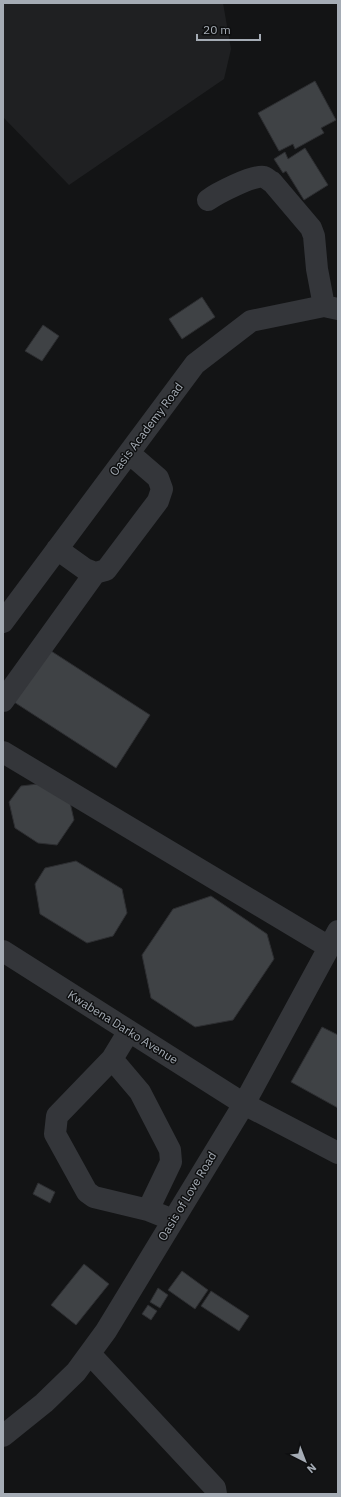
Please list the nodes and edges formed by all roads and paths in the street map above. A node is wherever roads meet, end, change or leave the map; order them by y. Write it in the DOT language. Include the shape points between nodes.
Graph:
graph roads {
  1 [pos="208,200"];
  2 [pos="331,307"];
  3 [pos="128,453"];
  4 [pos="57,549"];
  5 [pos="96,573"];
  6 [pos="3,622"];
  7 [pos="3,701"];
  8 [pos="3,752"];
  9 [pos="334,939"];
  10 [pos="3,951"];
  11 [pos="129,1031"];
  12 [pos="112,1059"];
  13 [pos="244,1104"];
  14 [pos="338,1154"];
  15 [pos="148,1210"];
  16 [pos="173,1220"];
  17 [pos="90,1354"];
  18 [pos="3,1436"];
  19 [pos="216,1494"];
  1 -- 2 [label="street" via="219,192 257,177 264,177 272,182 311,228"];
  2 -- 3 [label="street, Oasis Academy Road" via="251,321 194,364"];
  3 -- 4 [label="street, Oasis Academy Road"];
  3 -- 5 [label="street" via="158,478 162,489 158,501 106,570"];
  4 -- 5 [label="street" via="85,569"];
  4 -- 6 [label="street, Oasis Academy Road"];
  5 -- 7 [label="street"];
  8 -- 9 [label="street"];
  9 -- 13 [label="street, Oasis of Love Road"];
  10 -- 11 [label="street, Kwabena Darko Avenue"];
  11 -- 12 [label="street"];
  11 -- 13 [label="street, Kwabena Darko Avenue"];
  12 -- 15 [label="street" via="140,1092 170,1150 171,1162"];
  12 -- 15 [label="street" via="57,1116 56,1134 87,1192"];
  13 -- 14 [label="street, Kwabena Darko Avenue"];
  13 -- 16 [label="street, Oasis of Love Road"];
  15 -- 16 [label="street"];
  16 -- 17 [label="street, Oasis of Love Road"];
  17 -- 18 [label="street, Oasis of Love Road" via="76,1372"];
  17 -- 19 [label="street" via="215,1488"];
}
